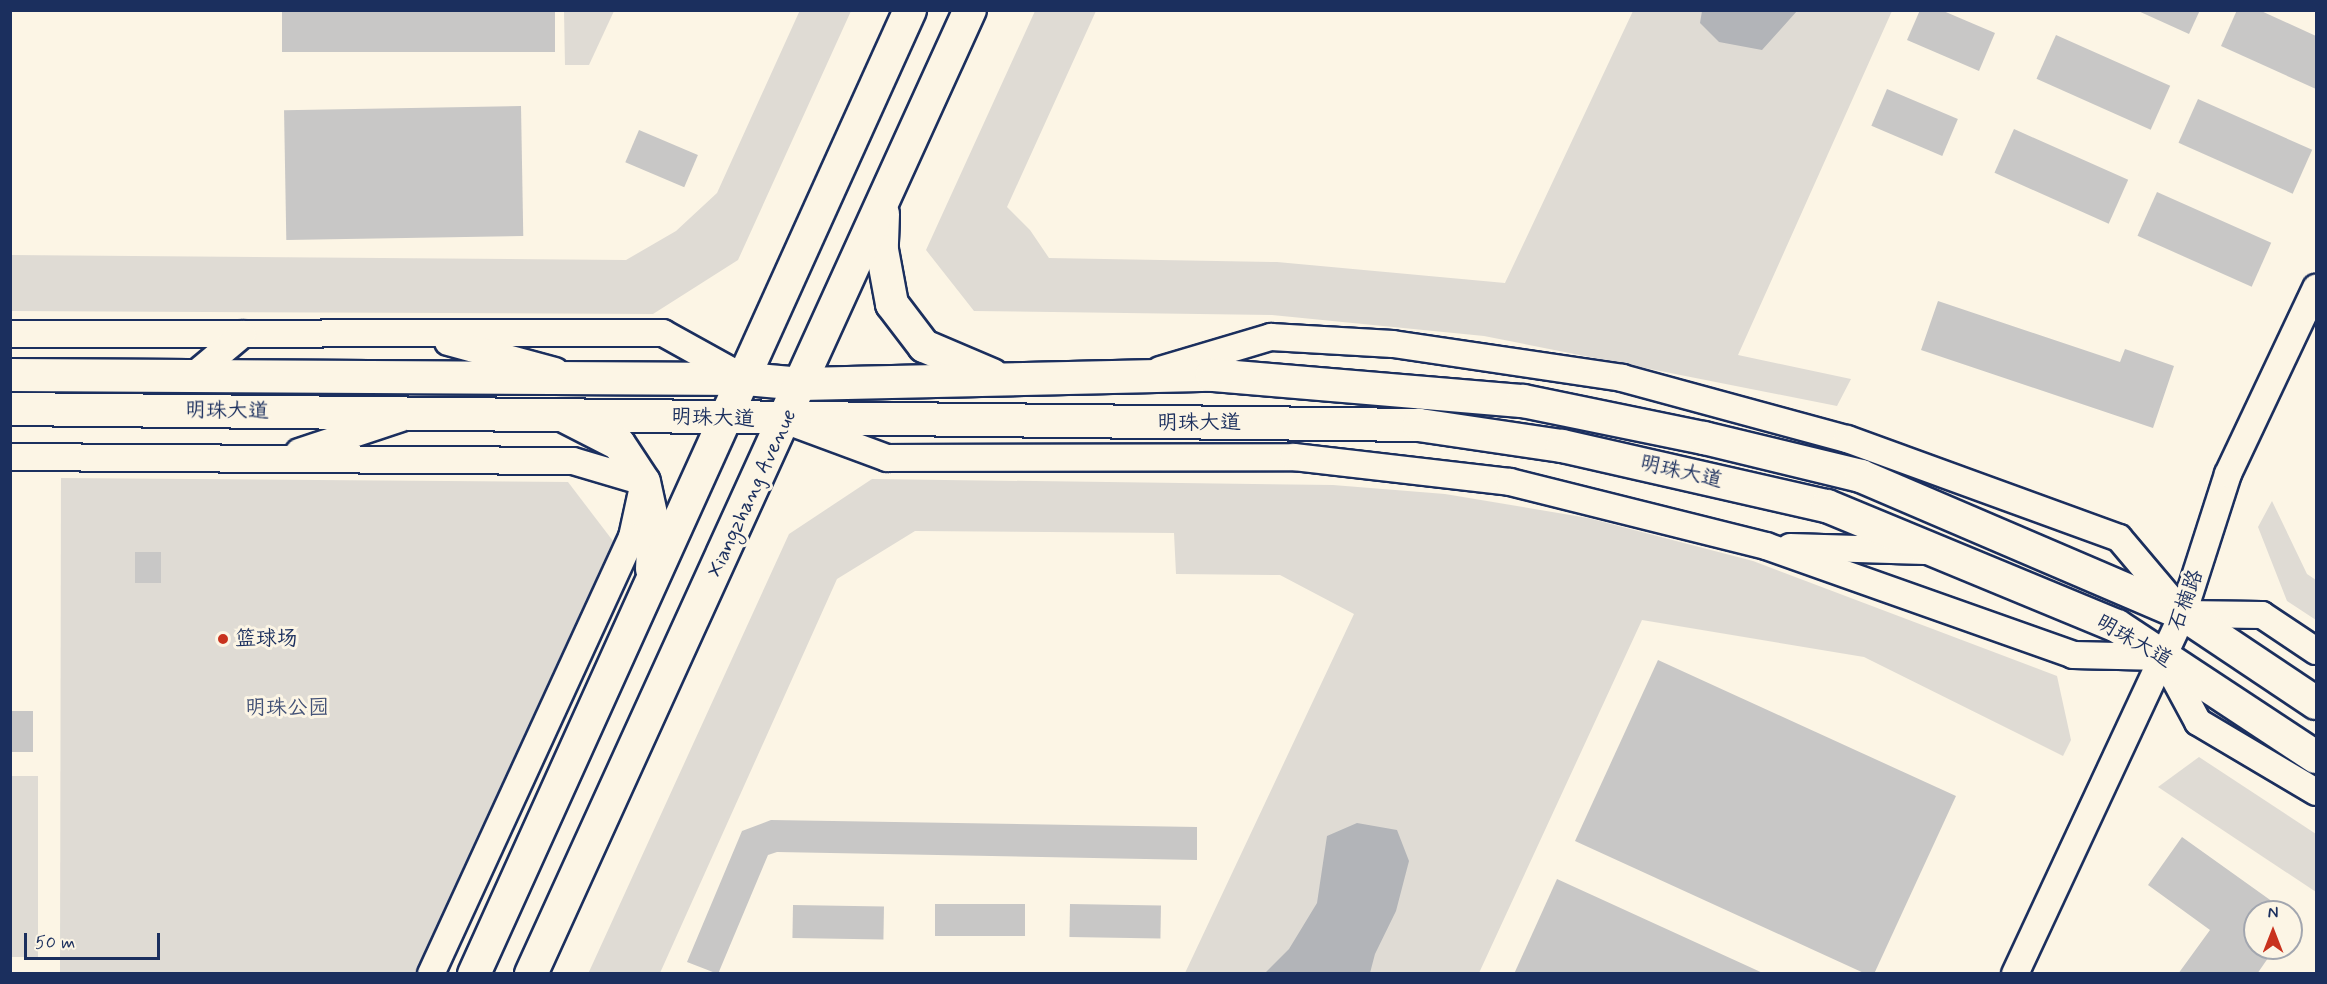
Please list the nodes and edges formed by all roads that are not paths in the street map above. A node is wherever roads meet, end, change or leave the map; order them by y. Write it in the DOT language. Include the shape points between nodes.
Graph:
graph roads {
  1 [pos="910,10"];
  2 [pos="970,10"];
  3 [pos="884,203"];
  4 [pos="2316,288"];
  5 [pos="415,333"];
  6 [pos="10,334"];
  7 [pos="243,334"];
  8 [pos="10,375"];
  9 [pos="193,375"];
  10 [pos="1136,377"];
  11 [pos="578,378"];
  12 [pos="746,379"];
  13 [pos="1001,380"];
  14 [pos="802,384"];
  15 [pos="10,409"];
  16 [pos="413,413"];
  17 [pos="562,415"];
  18 [pos="728,417"];
  19 [pos="785,420"];
  20 [pos="1871,448"];
  21 [pos="10,457"];
  22 [pos="279,459"];
  23 [pos="644,482"];
  24 [pos="1998,536"];
  25 [pos="1766,546"];
  26 [pos="1935,551"];
  27 [pos="651,582"];
  28 [pos="2183,614"];
  29 [pos="2316,651"];
  30 [pos="2163,657"];
  31 [pos="2316,703"];
  32 [pos="2316,757"];
  33 [pos="2316,792"];
  34 [pos="431,974"];
  35 [pos="474,974"];
  36 [pos="531,974"];
  37 [pos="2015,974"];
  1 -- 12 [label="main road"];
  2 -- 3 [label="main road, Xiangzhang Avenue"];
  3 -- 13 [label="main road" via="882,250 892,304 924,346"];
  3 -- 14 [label="main road, Xiangzhang Avenue"];
  4 -- 28 [label="street, 石楠路" via="2228,474"];
  5 -- 7 [label="street"];
  5 -- 11 [label="street"];
  5 -- 12 [label="street" via="663,333"];
  6 -- 7 [label="street"];
  7 -- 9 [label="street"];
  8 -- 9 [label="main road, 明珠大道"];
  9 -- 11 [label="main road, 明珠大道"];
  10 -- 13 [label="main road, 明珠大道"];
  10 -- 20 [label="street" via="1271,337 1393,344 1622,378"];
  10 -- 24 [label="main road, 明珠大道" via="1212,375 1523,401 1704,438 1861,476"];
  11 -- 12 [label="main road, 明珠大道"];
  12 -- 14 [label="main road, 明珠大道"];
  12 -- 18 [label="main road"];
  13 -- 14 [label="main road, 明珠大道"];
  14 -- 19 [label="main road, Xiangzhang Avenue"];
  15 -- 16 [label="main road, 明珠大道"];
  16 -- 17 [label="main road, 明珠大道"];
  16 -- 22 [label="street"];
  17 -- 18 [label="main road, 明珠大道"];
  17 -- 23 [label="main road" via="619,444"];
  18 -- 19 [label="main road, 明珠大道"];
  18 -- 27 [label="main road"];
  19 -- 25 [label="street" via="886,458 1294,458 1510,482"];
  19 -- 26 [label="main road, 明珠大道" via="1419,425 1563,446 1827,506"];
  19 -- 36 [label="main road, Xiangzhang Avenue"];
  20 -- 24 [label="street"];
  20 -- 28 [label="street" via="2119,538"];
  21 -- 22 [label="street"];
  22 -- 23 [label="street" via="573,461"];
  23 -- 27 [label="main road" via="654,528"];
  23 -- 34 [label="street" via="632,537"];
  24 -- 28 [label="main road, 明珠大道"];
  25 -- 26 [label="street"];
  25 -- 30 [label="street" via="2073,655"];
  26 -- 30 [label="main road, 明珠大道" via="2117,626"];
  27 -- 35 [label="main road"];
  28 -- 29 [label="street" via="2262,615"];
  28 -- 30 [label="street, 石楠路"];
  28 -- 31 [label="main road, 明珠大道"];
  30 -- 32 [label="main road, 明珠大道"];
  30 -- 33 [label="street" via="2198,722"];
  30 -- 37 [label="street, 石楠路"];
}
